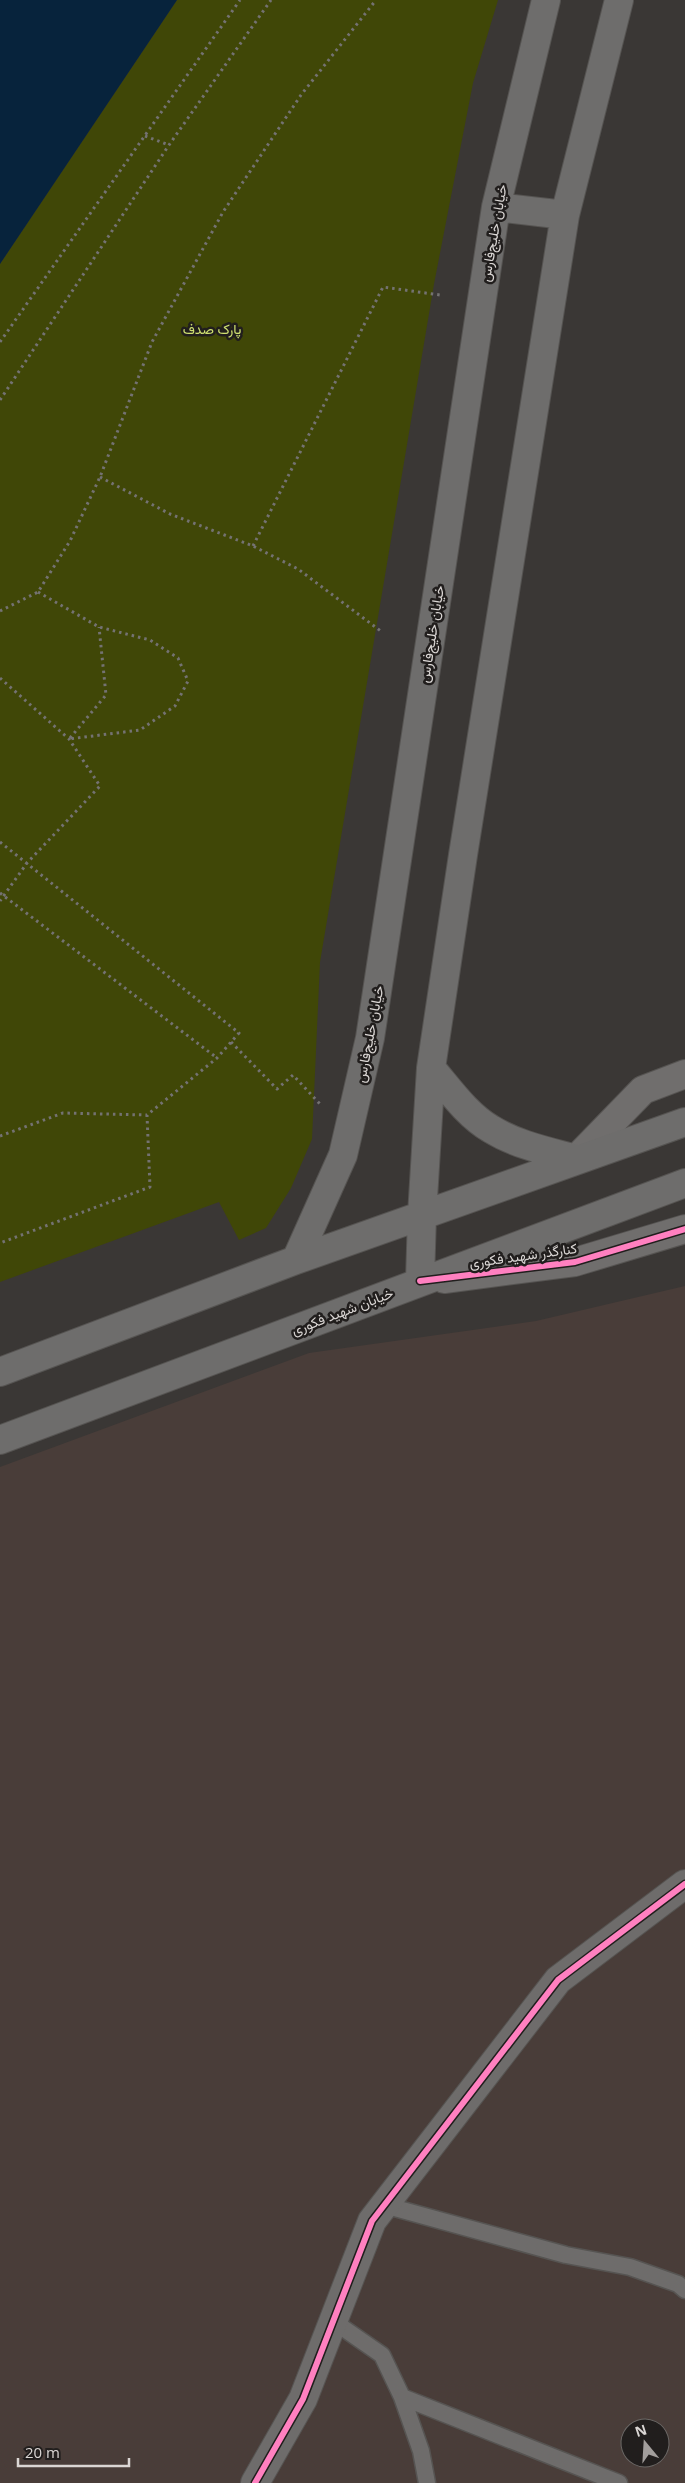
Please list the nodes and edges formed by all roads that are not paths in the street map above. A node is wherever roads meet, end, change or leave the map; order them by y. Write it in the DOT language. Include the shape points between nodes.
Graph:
graph roads {
  1 [pos="546,0"];
  2 [pos="619,0"];
  3 [pos="496,207"];
  4 [pos="565,215"];
  5 [pos="431,1068"];
  6 [pos="685,1074"];
  7 [pos="685,1122"];
  8 [pos="576,1159"];
  9 [pos="685,1183"];
  10 [pos="422,1215"];
  11 [pos="685,1229"];
  12 [pos="296,1260"];
  13 [pos="420,1282"];
  14 [pos="0,1372"];
  15 [pos="0,1440"];
  16 [pos="685,1884"];
  17 [pos="384,2205"];
  18 [pos="685,2290"];
  19 [pos="333,2321"];
  20 [pos="402,2397"];
  21 [pos="255,2483"];
  22 [pos="427,2483"];
  23 [pos="619,2483"];
  1 -- 3 [label="main road, خیابان خلیج‌فارس"];
  2 -- 4 [label="main road"];
  3 -- 4 [label="main road"];
  3 -- 12 [label="main road, خیابان خلیج‌فارس" via="370,1038 343,1155"];
  4 -- 5 [label="main road"];
  5 -- 8 [label="main road" via="465,1108 491,1129 527,1146"];
  5 -- 10 [label="main road"];
  6 -- 8 [label="street" via="643,1090"];
  7 -- 8 [label="main road"];
  8 -- 10 [label="main road"];
  9 -- 13 [label="main road, خیابان شهید فکوری"];
  10 -- 12 [label="main road"];
  10 -- 13 [label="main road"];
  11 -- 13 [label="street, کنارگذر شهید فکوری" via="575,1262"];
  12 -- 14 [label="main road"];
  13 -- 15 [label="main road, خیابان شهید فکوری"];
  16 -- 17 [label="street" via="558,1980"];
  17 -- 18 [label="lane" via="566,2254 630,2267 678,2284"];
  17 -- 19 [label="street" via="372,2221"];
  19 -- 20 [label="lane" via="382,2356"];
  19 -- 21 [label="street" via="303,2399"];
  20 -- 22 [label="lane" via="421,2451"];
  20 -- 23 [label="lane"];
}
